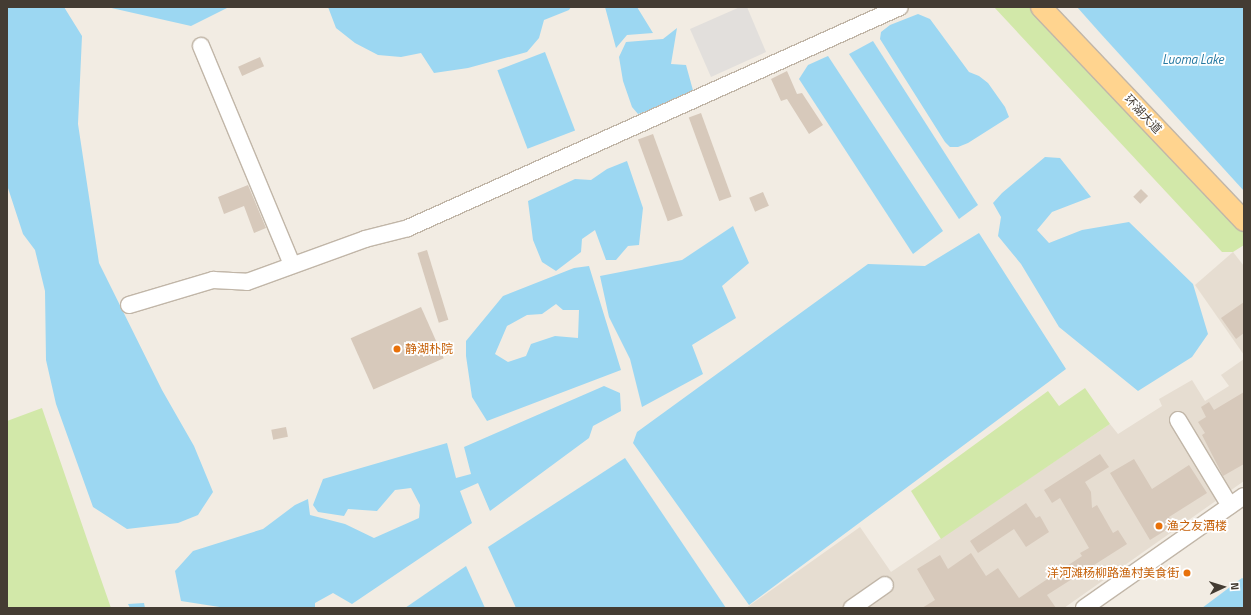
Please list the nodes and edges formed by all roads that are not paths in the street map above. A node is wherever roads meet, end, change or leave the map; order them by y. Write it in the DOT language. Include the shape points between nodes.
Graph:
graph roads {
  1 [pos="900,7"];
  2 [pos="1042,7"];
  3 [pos="201,46"];
  4 [pos="1244,221"];
  5 [pos="292,265"];
  6 [pos="129,305"];
  7 [pos="1178,420"];
  8 [pos="1244,496"];
  9 [pos="1230,506"];
  10 [pos="885,585"];
  11 [pos="852,608"];
  12 [pos="1084,608"];
  1 -- 5 [label="street" via="408,228 365,239"];
  2 -- 4 [label="main road, 环湖大道"];
  3 -- 5 [label="street"];
  5 -- 6 [label="street" via="247,282 213,280"];
  7 -- 9 [label="street"];
  8 -- 9 [label="street"];
  9 -- 12 [label="street"];
  10 -- 11 [label="street"];
}
